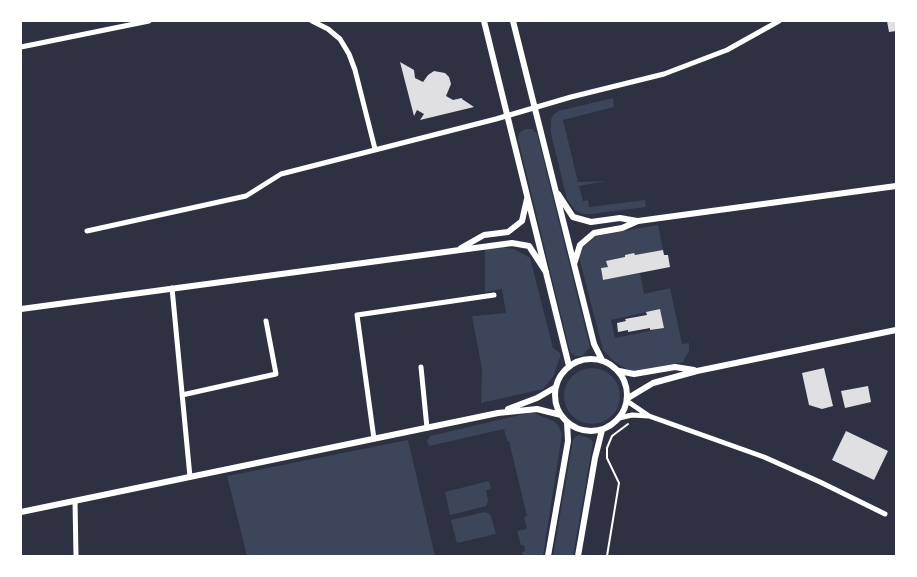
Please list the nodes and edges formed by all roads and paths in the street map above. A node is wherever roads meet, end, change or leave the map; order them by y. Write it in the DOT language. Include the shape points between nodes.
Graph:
graph roads {
  1 [pos="149,21"];
  2 [pos="312,21"];
  3 [pos="484,21"];
  4 [pos="514,21"];
  5 [pos="778,21"];
  6 [pos="21,47"];
  7 [pos="535,108"];
  8 [pos="507,116"];
  9 [pos="375,149"];
  10 [pos="896,186"];
  11 [pos="556,190"];
  12 [pos="527,198"];
  13 [pos="638,221"];
  14 [pos="88,231"];
  15 [pos="458,250"];
  16 [pos="574,265"];
  17 [pos="546,272"];
  18 [pos="172,288"];
  19 [pos="494,296"];
  20 [pos="21,309"];
  21 [pos="266,321"];
  22 [pos="896,330"];
  23 [pos="602,360"];
  24 [pos="569,366"];
  25 [pos="421,367"];
  26 [pos="619,371"];
  27 [pos="697,371"];
  28 [pos="556,387"];
  29 [pos="182,394"];
  30 [pos="627,399"];
  31 [pos="498,413"];
  32 [pos="561,415"];
  33 [pos="649,416"];
  34 [pos="620,418"];
  35 [pos="567,422"];
  36 [pos="427,428"];
  37 [pos="602,430"];
  38 [pos="374,439"];
  39 [pos="607,451"];
  40 [pos="190,477"];
  41 [pos="76,500"];
  42 [pos="21,512"];
  43 [pos="885,514"];
  44 [pos="76,556"];
  45 [pos="548,556"];
  46 [pos="578,556"];
  47 [pos="606,556"];
  1 -- 6 [label="street"];
  2 -- 9 [label="street" via="340,39 349,54"];
  3 -- 8 [label="street"];
  4 -- 7 [label="street"];
  5 -- 7 [label="street" via="727,50 664,74"];
  7 -- 8 [label="street"];
  7 -- 11 [label="street"];
  8 -- 9 [label="street"];
  8 -- 12 [label="street"];
  9 -- 14 [label="street" via="281,174 246,196"];
  10 -- 13 [label="street"];
  11 -- 13 [label="street" via="573,217 591,222 620,218"];
  11 -- 16 [label="street"];
  12 -- 15 [label="street" via="522,221 515,227 508,232 484,235"];
  12 -- 17 [label="street"];
  13 -- 16 [label="street" via="622,228 594,233 580,245"];
  15 -- 17 [label="street" via="512,243 529,246"];
  15 -- 18 [label="street"];
  16 -- 23 [label="street" via="594,344"];
  17 -- 24 [label="street"];
  18 -- 20 [label="street"];
  18 -- 29 [label="street"];
  19 -- 38 [label="street" via="357,316"];
  21 -- 29 [label="street" via="276,374"];
  22 -- 27 [label="street"];
  23 -- 24 [label="street" via="590,358"];
  23 -- 26 [label="street"];
  24 -- 28 [label="street"];
  25 -- 36 [label="street"];
  26 -- 27 [label="street" via="634,374 675,367"];
  26 -- 30 [label="street" via="627,388"];
  27 -- 30 [label="street" via="653,383"];
  28 -- 31 [label="street"];
  28 -- 32 [label="street" via="555,396"];
  29 -- 40 [label="street"];
  30 -- 33 [label="street"];
  30 -- 34 [label="street"];
  31 -- 32 [label="street" via="538,409"];
  31 -- 36 [label="street"];
  32 -- 35 [label="street"];
  33 -- 34 [label="street"];
  33 -- 43 [label="street" via="764,457"];
  34 -- 37 [label="street"];
  35 -- 37 [label="street" via="589,431"];
  35 -- 45 [label="street" via="568,441"];
  36 -- 38 [label="street"];
  37 -- 46 [label="street"];
  38 -- 40 [label="street"];
  39 -- 47 [label="path" via="606,458 619,483"];
  40 -- 41 [label="street"];
  41 -- 42 [label="street"];
  41 -- 44 [label="street"];
}
